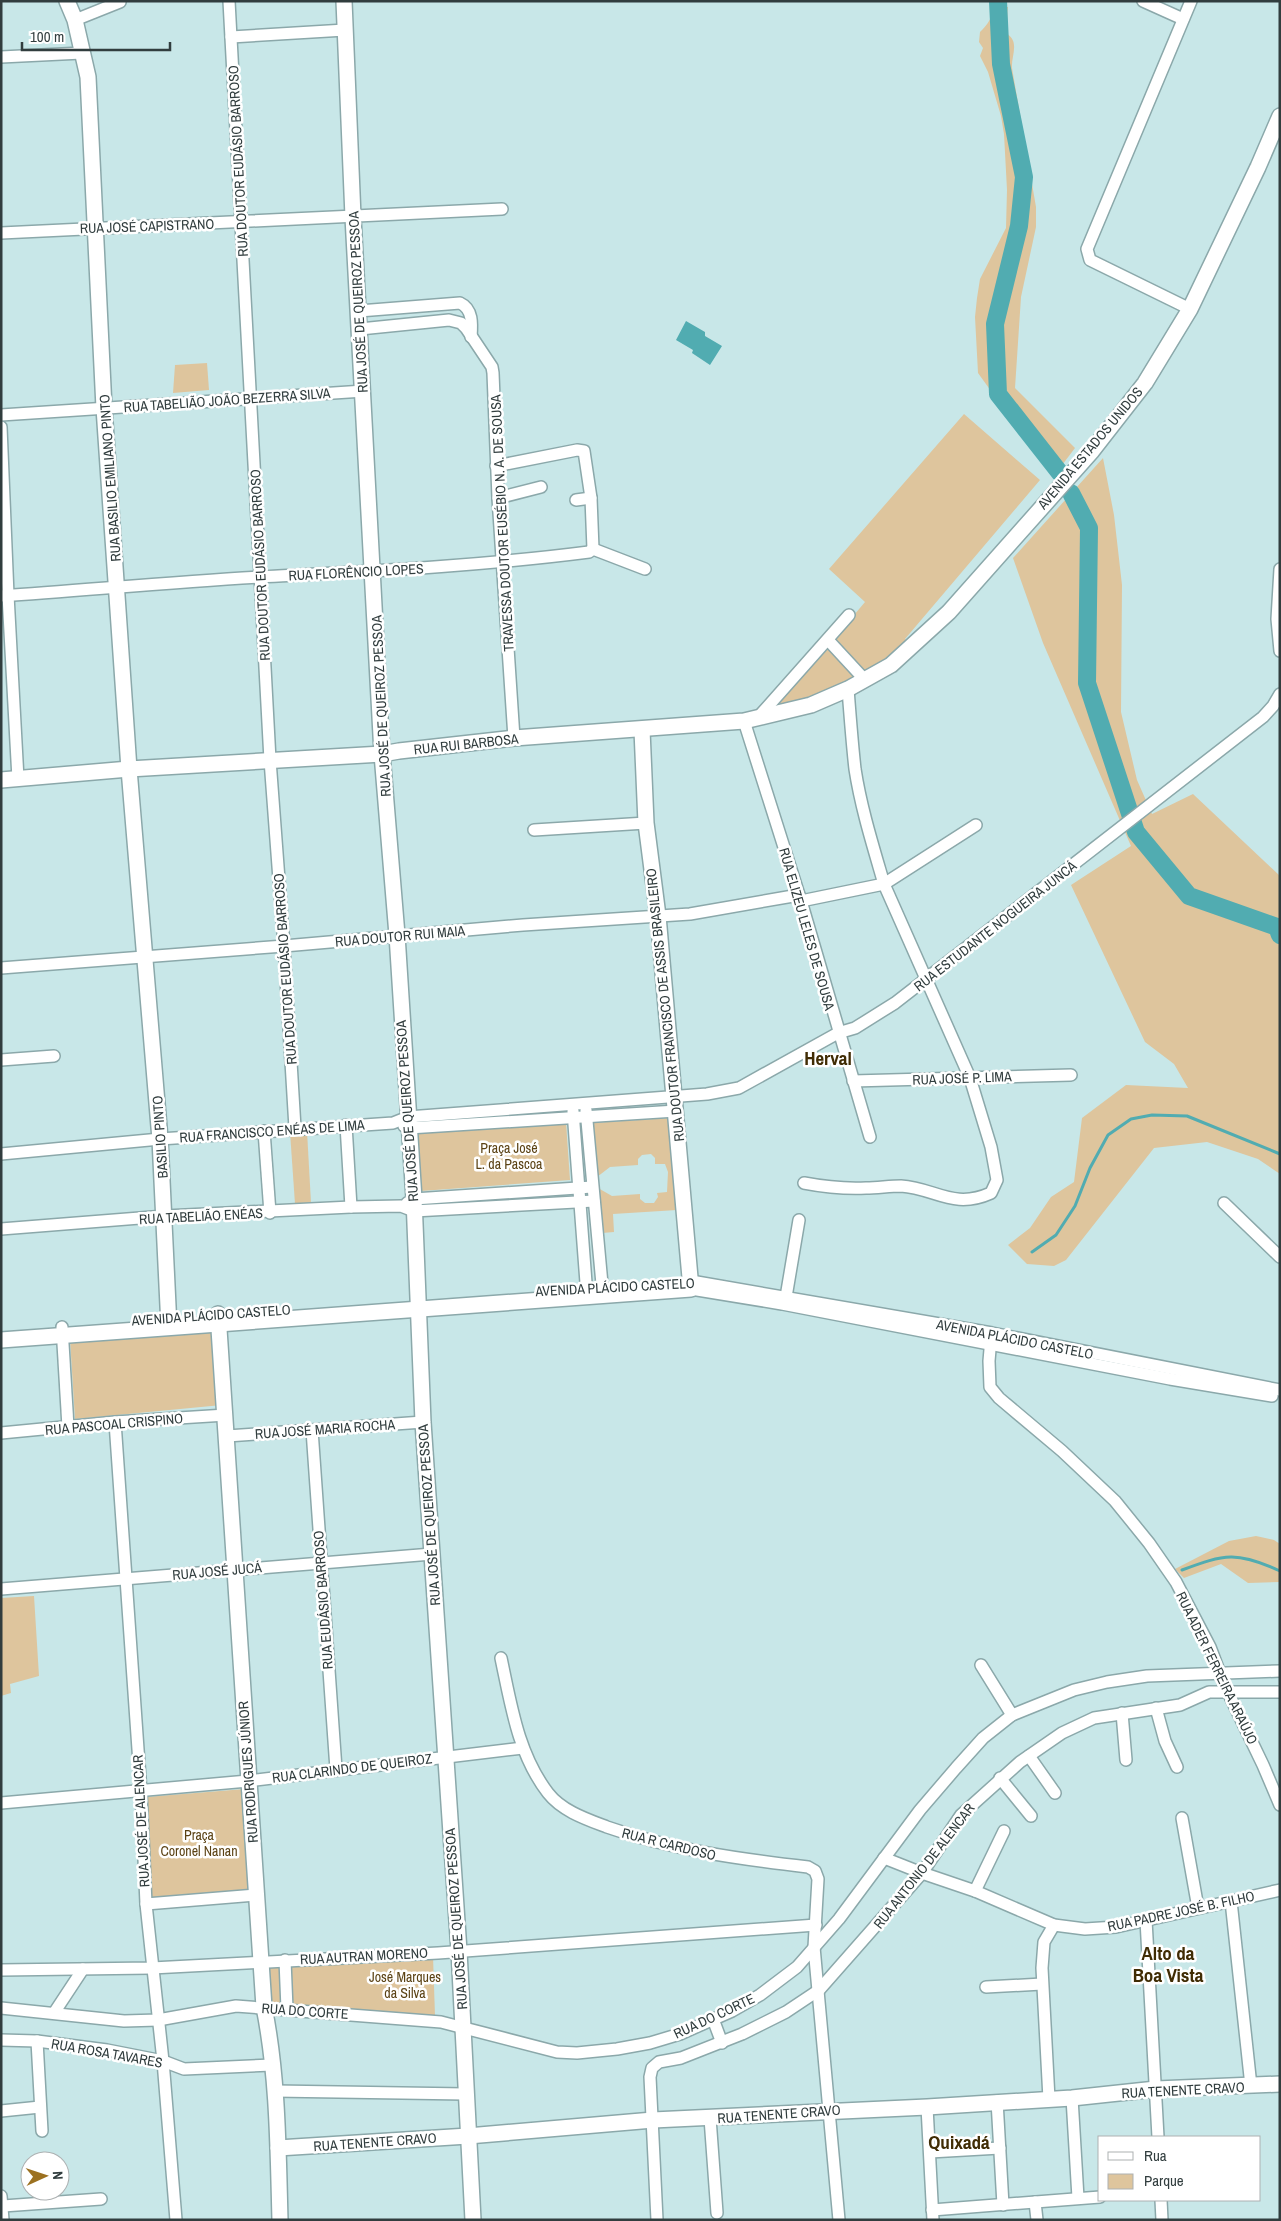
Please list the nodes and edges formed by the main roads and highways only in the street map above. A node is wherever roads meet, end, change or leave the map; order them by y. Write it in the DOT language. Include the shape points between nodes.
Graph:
graph roads {
  1 [pos="67,1"];
  2 [pos="344,1"];
  3 [pos="1279,122"];
  4 [pos="891,664"];
  5 [pos="642,730"];
  6 [pos="382,754"];
  7 [pos="130,769"];
  8 [pos="1,780"];
  9 [pos="146,956"];
  10 [pos="691,1285"];
  11 [pos="419,1304"];
  12 [pos="219,1319"];
  13 [pos="169,1323"];
  14 [pos="1,1331"];
  15 [pos="62,1331"];
  16 [pos="1,1340"];
  17 [pos="1280,2084"];
  18 [pos="468,2136"];
  19 [pos="278,2148"];
  20 [pos="280,2220"];
  21 [pos="473,2220"];
  1 -- 7 [label="main road, RUA BASILIO EMILIANO PINTO" via="75,20 88,87 104,408"];
  2 -- 6 [label="main road, RUA JOSÉ DE QUEIROZ PESSOA"];
  3 -- 4 [label="main road, AVENIDA ESTADOS UNIDOS" via="1190,309 1145,383 1092,451 948,612"];
  4 -- 5 [label="main road, RUA RUI BARBOSA" via="848,689 811,705 744,721"];
  5 -- 6 [label="main road, RUA RUI BARBOSA" via="514,738"];
  5 -- 10 [label="main road, RUA DOUTOR FRANCISCO DE ASSIS BRASILEIRO" via="646,823 658,916"];
  6 -- 7 [label="main road, RUA RUI BARBOSA"];
  6 -- 11 [label="main road, RUA JOSÉ DE QUEIROZ PESSOA" via="397,935 410,1205"];
  7 -- 8 [label="main road, RUA RUI BARBOSA"];
  7 -- 9 [label="main road, RUA BASILIO EMILIANO PINTO"];
  9 -- 13 [label="main road, BASILIO PINTO" via="165,1216"];
  10 -- 11 [label="main road, AVENIDA PLÁCIDO CASTELO"];
  11 -- 12 [label="main road, AVENIDA PLÁCIDO CASTELO"];
  11 -- 18 [label="main road, RUA JOSÉ DE QUEIROZ PESSOA" via="423,1422 460,1951"];
  12 -- 13 [label="main road, AVENIDA PLÁCIDO CASTELO"];
  12 -- 19 [label="main road, RUA RODRIGUES JÚNIOR" via="256,1895"];
  13 -- 15 [label="main road, AVENIDA PLÁCIDO CASTELO"];
  14 -- 15 [label="main road, AVENIDA PLÁCIDO CASTELO"];
  15 -- 16 [label="main road, AVENIDA PLÁCIDO CASTELO"];
  17 -- 18 [label="main road, RUA TENENTE CRAVO" via="1156,2089 927,2107 653,2120"];
  18 -- 19 [label="main road, RUA TENENTE CRAVO"];
  18 -- 21 [label="main road, RUA JOSÉ DE QUEIROZ PESSOA"];
  19 -- 20 [label="main road, RUA RODRIGUES JÚNIOR"];
}
